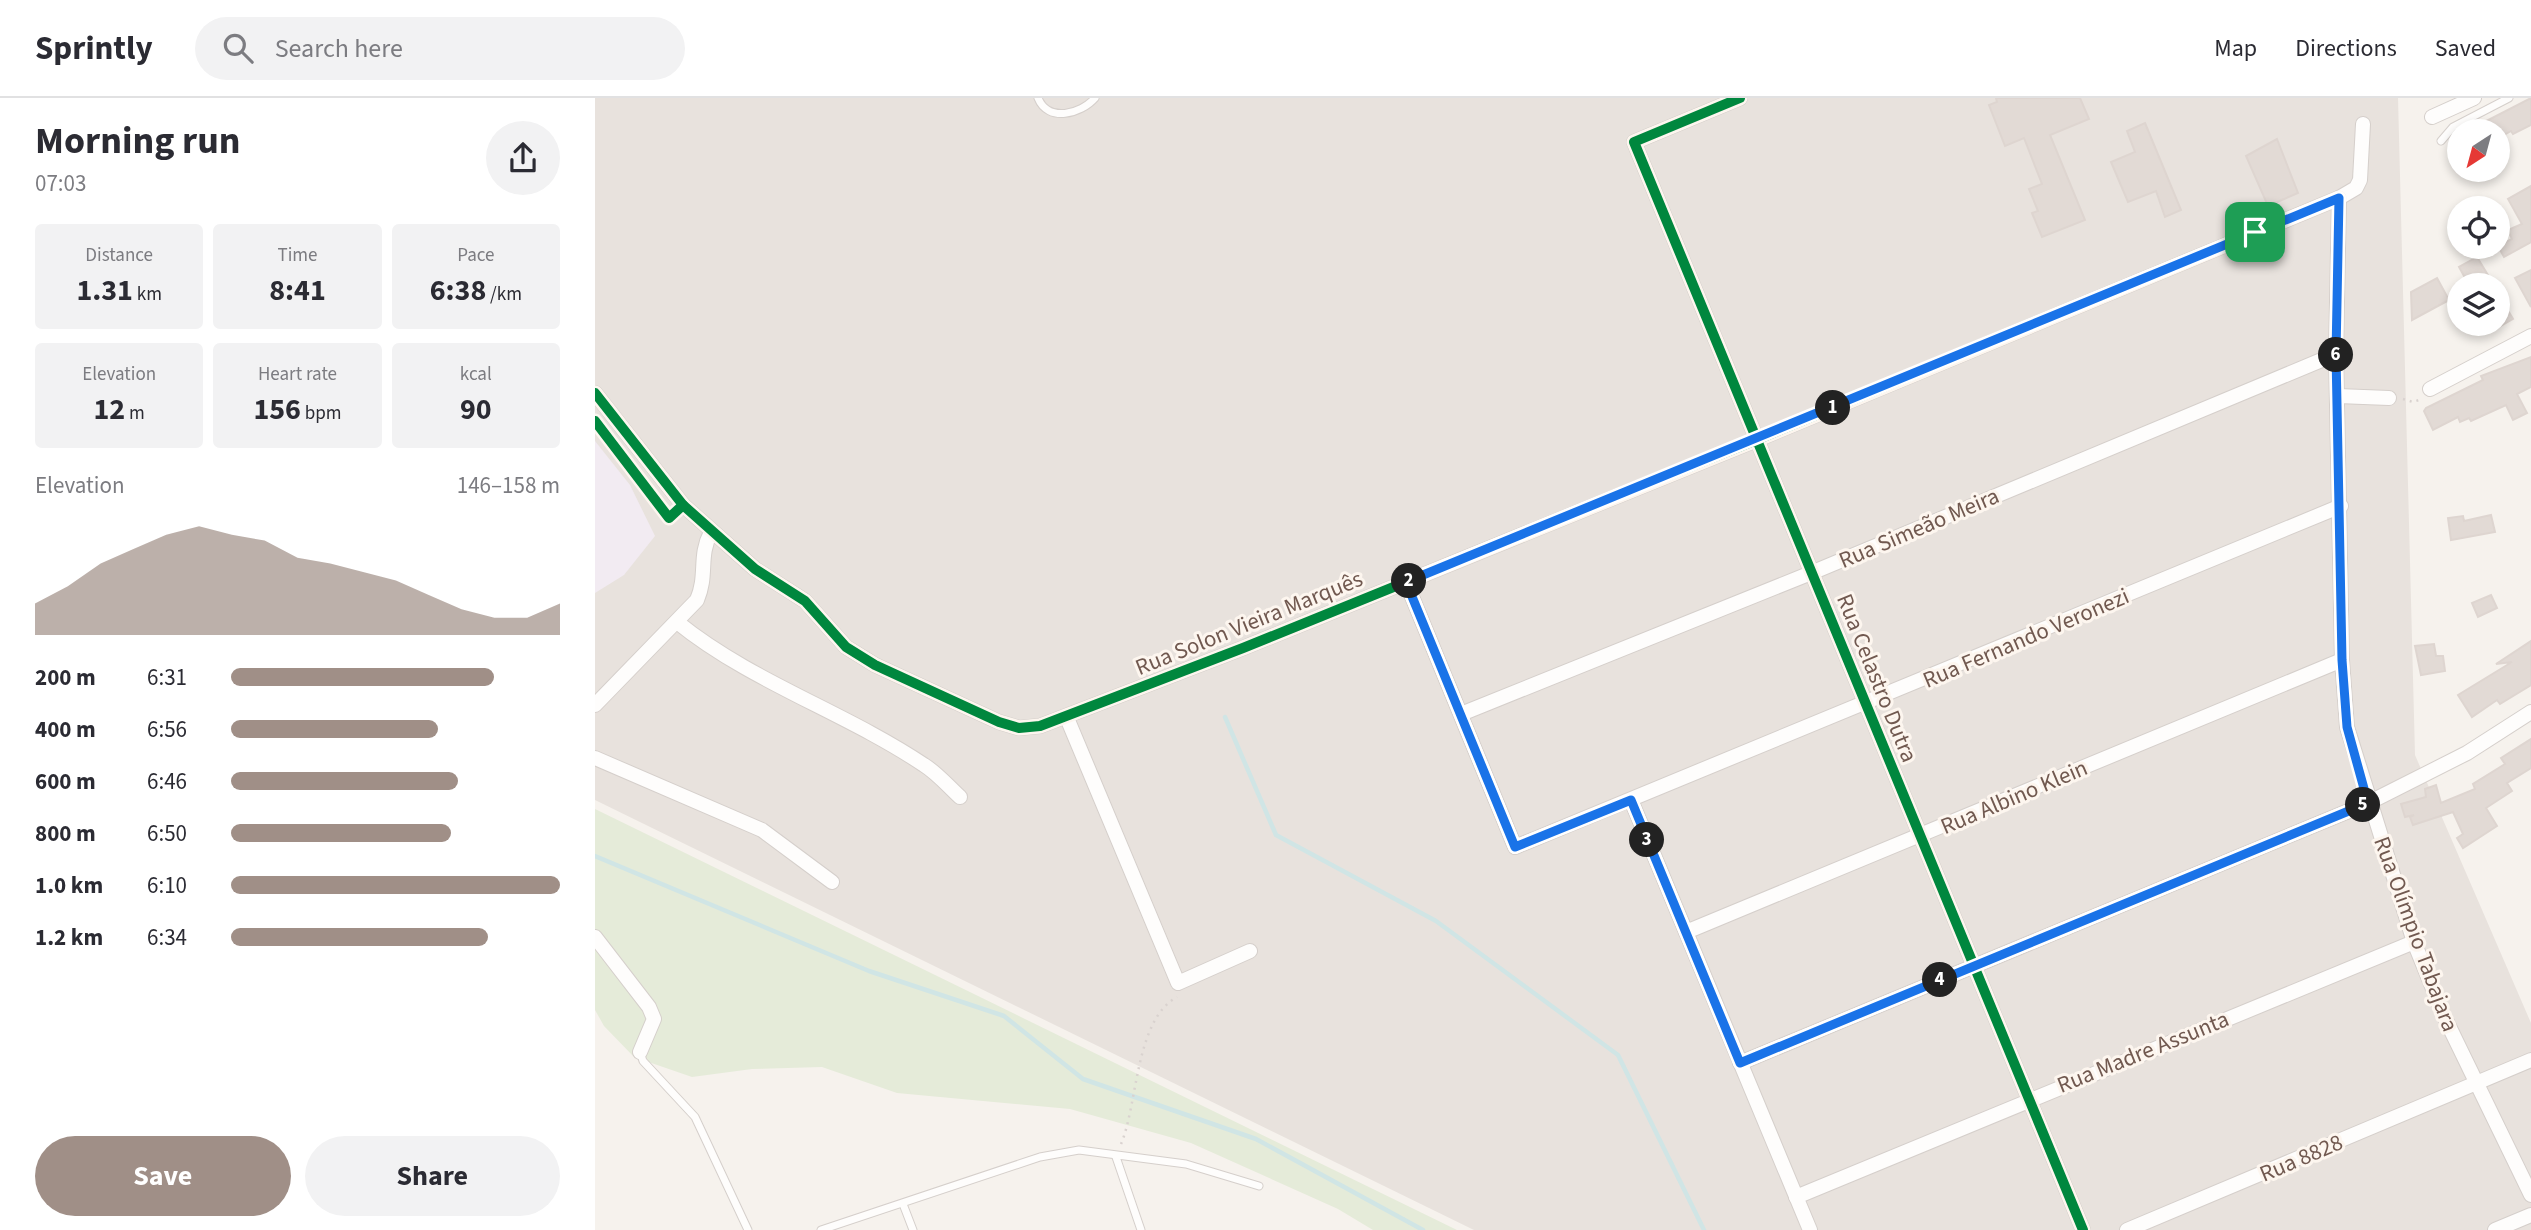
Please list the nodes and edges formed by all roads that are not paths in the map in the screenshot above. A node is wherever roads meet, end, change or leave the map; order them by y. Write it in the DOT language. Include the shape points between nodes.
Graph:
graph roads {
  1 [pos="1038,98"];
  2 [pos="1095,98"];
  3 [pos="1740,98"];
  4 [pos="2475,98"];
  5 [pos="2508,98"];
  6 [pos="2432,117"];
  7 [pos="2363,124"];
  8 [pos="2441,141"];
  9 [pos="2339,198"];
  10 [pos="2531,336"];
  11 [pos="2336,354"];
  12 [pos="2430,389"];
  13 [pos="595,393"];
  14 [pos="2338,396"];
  15 [pos="2389,398"];
  16 [pos="1756,440"];
  17 [pos="2341,506"];
  18 [pos="711,532"];
  19 [pos="1811,573"];
  20 [pos="1406,582"];
  21 [pos="677,621"];
  22 [pos="2342,660"];
  23 [pos="1866,704"];
  24 [pos="595,705"];
  25 [pos="2531,712"];
  26 [pos="1461,714"];
  27 [pos="1067,718"];
  28 [pos="595,758"];
  29 [pos="960,797"];
  30 [pos="1631,800"];
  31 [pos="2368,803"];
  32 [pos="1920,836"];
  33 [pos="832,882"];
  34 [pos="1686,932"];
  35 [pos="595,937"];
  36 [pos="2414,942"];
  37 [pos="1250,951"];
  38 [pos="1974,967"];
  39 [pos="640,1052"];
  40 [pos="2531,1060"];
  41 [pos="1740,1063"];
  42 [pos="2476,1085"];
  43 [pos="2029,1099"];
  44 [pos="1116,1157"];
  45 [pos="1259,1185"];
  46 [pos="2531,1195"];
  47 [pos="1796,1198"];
  48 [pos="903,1204"];
  49 [pos="2531,1215"];
  50 [pos="748,1230"];
  51 [pos="821,1230"];
  52 [pos="913,1230"];
  53 [pos="1141,1230"];
  54 [pos="1811,1230"];
  55 [pos="2083,1230"];
  56 [pos="2127,1230"];
  57 [pos="2495,1230"];
  1 -- 2 [label="lane" via="1056,113 1069,114"];
  3 -- 16 [label="street, Rua Celastro Dutra" via="1634,142"];
  4 -- 6 [label="street"];
  5 -- 8 [label="lane" via="2453,128"];
  7 -- 9 [label="street" via="2360,180"];
  9 -- 11 [label="street, Rua Olímpio Tabajara"];
  9 -- 16 [label="street, Rua Solon Vieira Marquês"];
  10 -- 12 [label="street"];
  11 -- 14 [label="street, Rua Olímpio Tabajara"];
  11 -- 19 [label="street, Rua Simeão Meira"];
  13 -- 18 [label="street, Rua Solon Vieira Marquês" via="683,505"];
  14 -- 15 [label="street"];
  14 -- 17 [label="street, Rua Olímpio Tabajara"];
  16 -- 19 [label="street, Rua Celastro Dutra"];
  16 -- 20 [label="street, Rua Solon Vieira Marquês"];
  17 -- 22 [label="street, Rua Olímpio Tabajara"];
  17 -- 23 [label="street, Rua Fernando Veronezi"];
  18 -- 21 [label="street" via="702,548 704,584 697,600"];
  18 -- 27 [label="street, Rua Solon Vieira Marquês" via="755,569 796,593 846,647 874,665 1019,728"];
  19 -- 23 [label="street, Rua Celastro Dutra"];
  19 -- 26 [label="street, Rua Simeão Meira"];
  20 -- 26 [label="street"];
  20 -- 27 [label="street, Rua Solon Vieira Marquês"];
  21 -- 24 [label="street"];
  21 -- 29 [label="street" via="704,644 927,766"];
  22 -- 31 [label="street, Rua Olímpio Tabajara" via="2347,727"];
  22 -- 32 [label="street, Rua Albino Klein"];
  23 -- 30 [label="street, Rua Fernando Veronezi"];
  23 -- 32 [label="street, Rua Celastro Dutra"];
  25 -- 31 [label="street" via="2467,753"];
  26 -- 30 [label="street, Rua Fernando Veronezi" via="1515,847"];
  27 -- 37 [label="street" via="1178,983"];
  28 -- 33 [label="street" via="762,830"];
  30 -- 34 [label="street"];
  31 -- 36 [label="street, Rua Olímpio Tabajara"];
  31 -- 38 [label="street"];
  32 -- 34 [label="street, Rua Albino Klein"];
  32 -- 38 [label="street, Rua Celastro Dutra"];
  34 -- 41 [label="street"];
  35 -- 39 [label="street" via="654,1018"];
  36 -- 42 [label="street, Rua Olímpio Tabajara"];
  36 -- 43 [label="street, Rua Madre Assunta"];
  38 -- 41 [label="street"];
  38 -- 43 [label="street, Rua Celastro Dutra"];
  39 -- 50 [label="lane" via="642,1061 695,1117"];
  40 -- 42 [label="street, Rua 8828"];
  41 -- 47 [label="street"];
  42 -- 46 [label="street, Rua Olímpio Tabajara"];
  42 -- 56 [label="street, Rua 8828"];
  43 -- 47 [label="street, Rua Madre Assunta"];
  43 -- 55 [label="street, Rua Celastro Dutra"];
  44 -- 45 [label="lane" via="1187,1164"];
  44 -- 48 [label="lane" via="1079,1150 1040,1157"];
  44 -- 53 [label="lane"];
  47 -- 54 [label="street"];
  48 -- 51 [label="lane"];
  48 -- 52 [label="lane"];
  49 -- 57 [label="street"];
}
